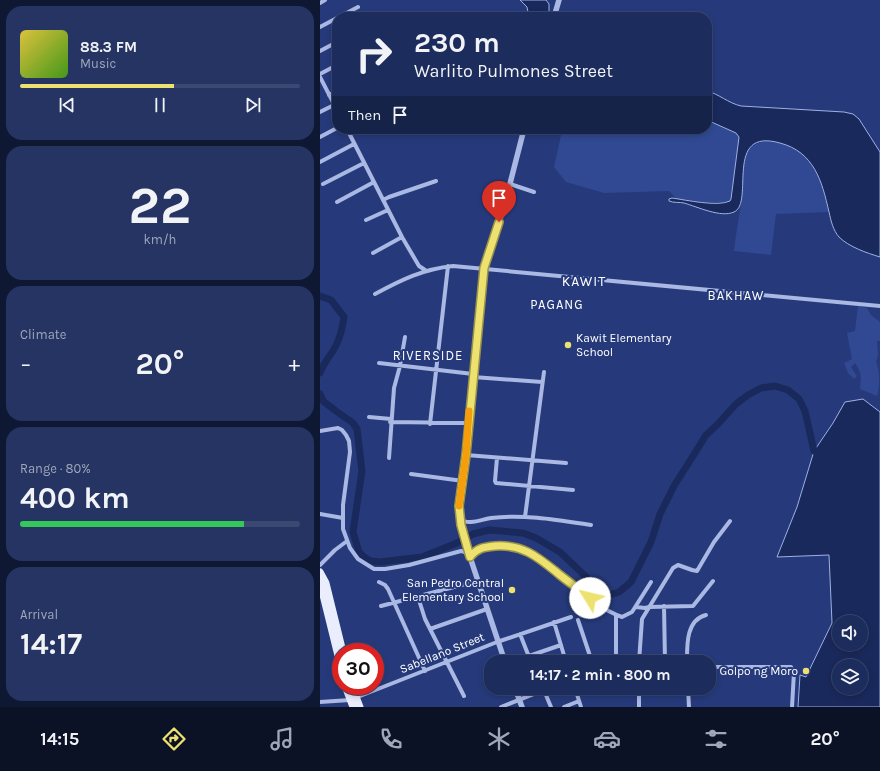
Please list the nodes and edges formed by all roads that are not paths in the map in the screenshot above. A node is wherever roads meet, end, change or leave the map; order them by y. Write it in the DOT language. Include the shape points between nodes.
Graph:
graph roads {
  1 [pos="325,0"];
  2 [pos="559,0"];
  3 [pos="320,3"];
  4 [pos="358,7"];
  5 [pos="349,12"];
  6 [pos="555,12"];
  7 [pos="332,21"];
  8 [pos="320,27"];
  9 [pos="332,44"];
  10 [pos="320,50"];
  11 [pos="332,68"];
  12 [pos="320,76"];
  13 [pos="325,86"];
  14 [pos="320,88"];
  15 [pos="332,94"];
  16 [pos="329,95"];
  17 [pos="332,101"];
  18 [pos="332,106"];
  19 [pos="320,112"];
  20 [pos="332,131"];
  21 [pos="349,134"];
  22 [pos="523,134"];
  23 [pos="320,137"];
  24 [pos="354,144"];
  25 [pos="320,162"];
  26 [pos="364,163"];
  27 [pos="436,181"];
  28 [pos="374,182"];
  29 [pos="323,184"];
  30 [pos="510,184"];
  31 [pos="534,192"];
  32 [pos="383,200"];
  33 [pos="337,202"];
  34 [pos="388,210"];
  35 [pos="366,220"];
  36 [pos="402,237"];
  37 [pos="373,253"];
  38 [pos="448,266"];
  39 [pos="484,268"];
  40 [pos="425,270"];
  41 [pos="375,294"];
  42 [pos="880,306"];
  43 [pos="405,337"];
  44 [pos="379,363"];
  45 [pos="400,366"];
  46 [pos="436,371"];
  47 [pos="544,372"];
  48 [pos="473,376"];
  49 [pos="542,382"];
  50 [pos="369,417"];
  51 [pos="390,420"];
  52 [pos="430,424"];
  53 [pos="468,424"];
  54 [pos="320,431"];
  55 [pos="466,455"];
  56 [pos="389,458"];
  57 [pos="497,458"];
  58 [pos="532,461"];
  59 [pos="566,463"];
  60 [pos="412,474"];
  61 [pos="463,481"];
  62 [pos="529,486"];
  63 [pos="573,490"];
  64 [pos="320,514"];
  65 [pos="460,517"];
  66 [pos="525,517"];
  67 [pos="343,518"];
  68 [pos="730,521"];
  69 [pos="591,525"];
  70 [pos="347,541"];
  71 [pos="471,559"];
  72 [pos="320,565"];
  73 [pos="320,572"];
  74 [pos="477,581"];
  75 [pos="713,581"];
  76 [pos="379,582"];
  77 [pos="651,582"];
  78 [pos="320,583"];
  79 [pos="418,597"];
  80 [pos="395,603"];
  81 [pos="381,606"];
  82 [pos="664,606"];
  83 [pos="636,607"];
  84 [pos="649,607"];
  85 [pos="487,609"];
  86 [pos="616,615"];
  87 [pos="706,615"];
  88 [pos="571,617"];
  89 [pos="578,620"];
  90 [pos="333,621"];
  91 [pos="554,622"];
  92 [pos="430,629"];
  93 [pos="520,634"];
  94 [pos="498,642"];
  95 [pos="337,643"];
  96 [pos="340,643"];
  97 [pos="561,645"];
  98 [pos="503,655"];
  99 [pos="529,655"];
  100 [pos="532,655"];
  101 [pos="564,655"];
  102 [pos="590,655"];
  103 [pos="616,655"];
  104 [pos="639,655"];
  105 [pos="665,655"];
  106 [pos="687,655"];
  107 [pos="448,662"];
  108 [pos="716,667"];
  109 [pos="425,671"];
  110 [pos="517,695"];
  111 [pos="530,695"];
  112 [pos="546,695"];
  113 [pos="577,695"];
  114 [pos="639,695"];
  115 [pos="688,695"];
  116 [pos="464,696"];
  117 [pos="519,700"];
  118 [pos="579,701"];
  119 [pos="320,702"];
  120 [pos="353,702"];
  121 [pos="360,707"];
  122 [pos="501,707"];
  123 [pos="522,707"];
  124 [pos="551,707"];
  125 [pos="564,707"];
  126 [pos="581,707"];
  127 [pos="639,707"];
  128 [pos="689,707"];
  129 [pos="792,707"];
  1 -- 3 [label="street"];
  2 -- 6 [label="street"];
  4 -- 5 [label="street"];
  7 -- 8 [label="street"];
  9 -- 10 [label="street"];
  11 -- 12 [label="street"];
  12 -- 13 [label="street"];
  13 -- 14 [label="street"];
  13 -- 16 [label="street"];
  15 -- 16 [label="street"];
  16 -- 17 [label="street"];
  18 -- 19 [label="street"];
  20 -- 23 [label="street"];
  21 -- 24 [label="street"];
  22 -- 30 [label="street"];
  24 -- 25 [label="street"];
  24 -- 26 [label="street"];
  26 -- 28 [label="street"];
  26 -- 29 [label="street"];
  27 -- 32 [label="street"];
  28 -- 32 [label="street"];
  28 -- 33 [label="street"];
  30 -- 31 [label="street"];
  30 -- 39 [label="street"];
  32 -- 34 [label="street"];
  34 -- 35 [label="street"];
  34 -- 36 [label="street"];
  36 -- 37 [label="street"];
  36 -- 40 [label="street" via="419,266"];
  38 -- 39 [label="street"];
  38 -- 40 [label="street"];
  38 -- 46 [label="street"];
  39 -- 42 [label="street"];
  39 -- 48 [label="street"];
  40 -- 41 [label="street"];
  43 -- 45 [label="street"];
  44 -- 45 [label="street"];
  45 -- 46 [label="street"];
  45 -- 51 [label="street"];
  46 -- 48 [label="street"];
  46 -- 52 [label="street"];
  47 -- 49 [label="street"];
  48 -- 49 [label="street"];
  48 -- 53 [label="street"];
  49 -- 58 [label="street"];
  50 -- 51 [label="street"];
  51 -- 52 [label="street"];
  51 -- 56 [label="street"];
  52 -- 53 [label="street"];
  53 -- 55 [label="street"];
  54 -- 67 [label="street" via="338,428 349,441"];
  55 -- 57 [label="street"];
  55 -- 61 [label="street"];
  57 -- 58 [label="street"];
  57 -- 62 [label="street" via="495,482"];
  58 -- 59 [label="street"];
  58 -- 62 [label="street"];
  60 -- 61 [label="street"];
  61 -- 65 [label="street"];
  62 -- 63 [label="street"];
  62 -- 66 [label="street"];
  64 -- 67 [label="street"];
  65 -- 66 [label="street" via="463,522 468,522"];
  65 -- 71 [label="street"];
  66 -- 69 [label="street"];
  67 -- 70 [label="street"];
  68 -- 84 [label="street" via="697,571 676,566 673,568"];
  70 -- 71 [label="street" via="353,554 374,569 409,565 461,551"];
  70 -- 72 [label="street"];
  71 -- 74 [label="street"];
  71 -- 86 [label="street" via="480,549 490,547 509,546 524,550"];
  73 -- 90 [label="main road" via="326,583"];
  74 -- 79 [label="street"];
  74 -- 85 [label="street"];
  75 -- 82 [label="street" via="693,606"];
  76 -- 80 [label="street" via="385,585"];
  77 -- 83 [label="street"];
  78 -- 90 [label="main road"];
  79 -- 80 [label="street"];
  79 -- 92 [label="street"];
  80 -- 81 [label="street"];
  80 -- 109 [label="street"];
  82 -- 84 [label="street"];
  82 -- 105 [label="street"];
  83 -- 84 [label="street"];
  83 -- 86 [label="street" via="627,616"];
  84 -- 104 [label="street" via="641,626"];
  85 -- 92 [label="street"];
  85 -- 94 [label="street"];
  86 -- 103 [label="street"];
  87 -- 106 [label="street" via="698,617 690,626"];
  88 -- 91 [label="street, Sabellano Street"];
  89 -- 102 [label="street"];
  90 -- 95 [label="main road"];
  90 -- 96 [label="main road"];
  91 -- 93 [label="street, Sabellano Street"];
  91 -- 97 [label="street"];
  92 -- 107 [label="street"];
  93 -- 94 [label="street, Sabellano Street"];
  93 -- 99 [label="street"];
  94 -- 98 [label="street"];
  94 -- 107 [label="street, Sabellano Street"];
  97 -- 100 [label="street"];
  97 -- 101 [label="street"];
  107 -- 109 [label="street, Sabellano Street"];
  107 -- 116 [label="street"];
  108 -- 129 [label="street" via="791,667 794,672"];
  109 -- 120 [label="street, Sabellano Street"];
  110 -- 117 [label="street"];
  111 -- 117 [label="street"];
  112 -- 124 [label="street"];
  113 -- 118 [label="street"];
  114 -- 127 [label="street"];
  115 -- 128 [label="street"];
  117 -- 122 [label="street"];
  117 -- 123 [label="street"];
  118 -- 125 [label="street"];
  118 -- 126 [label="street"];
  119 -- 120 [label="street, Sabellano Street"];
  120 -- 121 [label="main road"];
}
